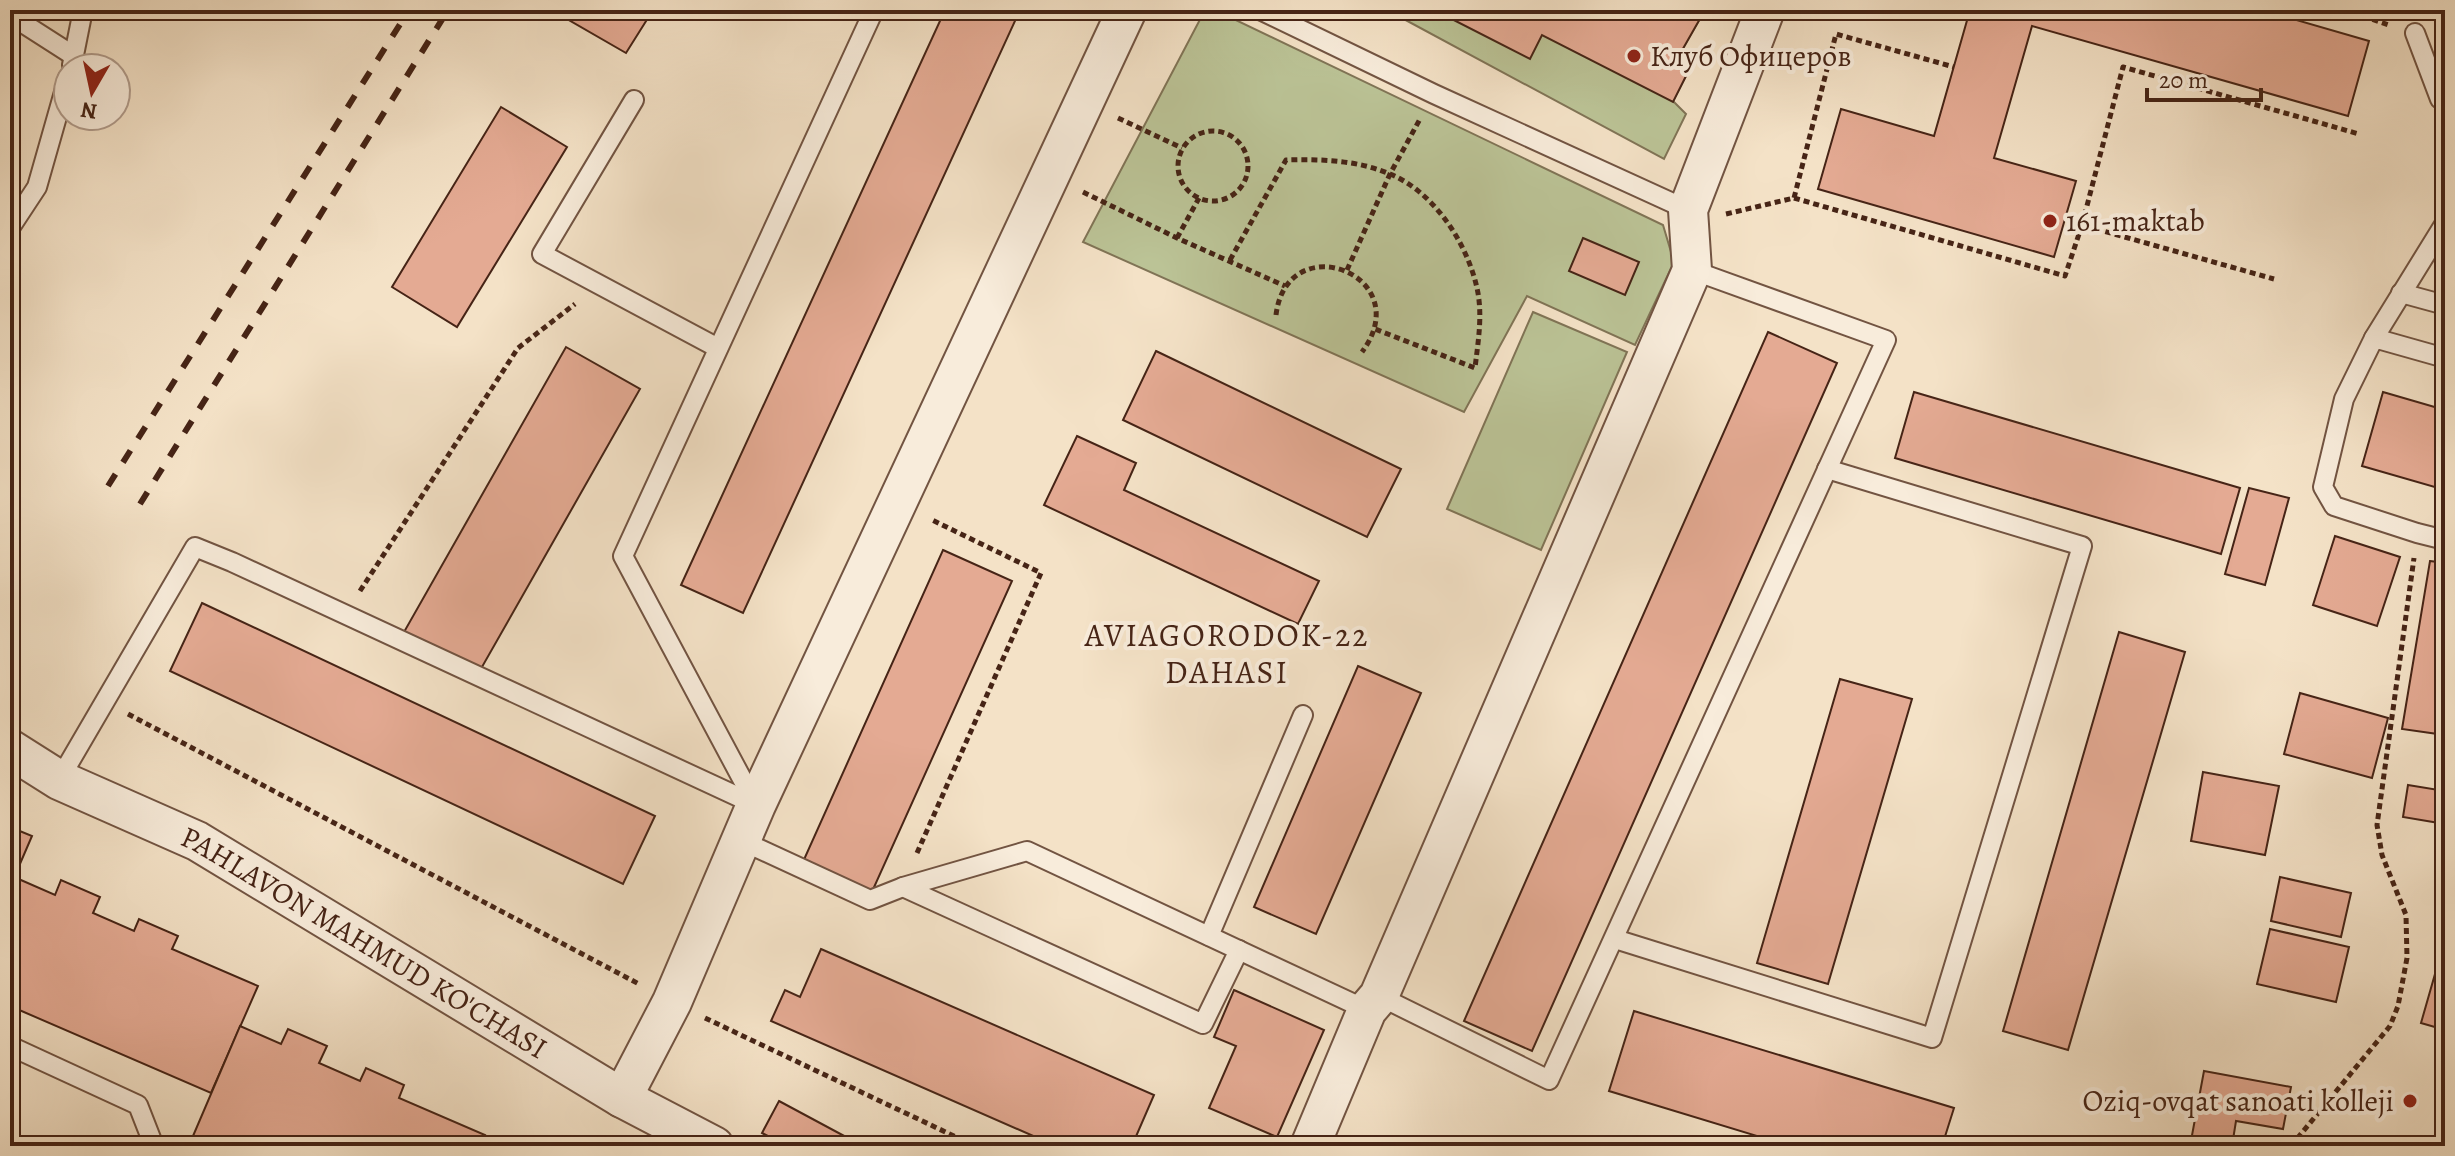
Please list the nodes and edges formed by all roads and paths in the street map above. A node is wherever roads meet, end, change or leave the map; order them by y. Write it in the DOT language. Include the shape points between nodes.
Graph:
graph roads {
  1 [pos="83,10"];
  2 [pos="874,10"];
  3 [pos="1127,10"];
  4 [pos="1260,10"];
  5 [pos="1765,10"];
  6 [pos="2344,10"];
  7 [pos="10,15"];
  8 [pos="2415,33"];
  9 [pos="59,52"];
  10 [pos="74,52"];
  11 [pos="1954,67"];
  12 [pos="1434,94"];
  13 [pos="634,100"];
  14 [pos="2445,102"];
  15 [pos="1105,112"];
  16 [pos="53,132"];
  17 [pos="2359,134"];
  18 [pos="1182,148"];
  19 [pos="1390,174"];
  20 [pos="1070,185"];
  21 [pos="1199,198"];
  22 [pos="1794,198"];
  23 [pos="1689,217"];
  24 [pos="2445,223"];
  25 [pos="2082,225"];
  26 [pos="10,228"];
  27 [pos="1177,238"];
  28 [pos="1230,260"];
  29 [pos="1347,270"];
  30 [pos="1692,270"];
  31 [pos="2274,279"];
  32 [pos="600,285"];
  33 [pos="1285,286"];
  34 [pos="2401,293"];
  35 [pos="2445,305"];
  36 [pos="1276,315"];
  37 [pos="1375,329"];
  38 [pos="2374,338"];
  39 [pos="718,348"];
  40 [pos="1362,352"];
  41 [pos="2445,358"];
  42 [pos="1827,469"];
  43 [pos="896,502"];
  44 [pos="2417,533"];
  45 [pos="2445,540"];
  46 [pos="344,616"];
  47 [pos="105,702"];
  48 [pos="1303,715"];
  49 [pos="10,749"];
  50 [pos="59,780"];
  51 [pos="756,805"];
  52 [pos="740,840"];
  53 [pos="903,887"];
  54 [pos="1209,936"];
  55 [pos="1615,939"];
  56 [pos="1239,950"];
  57 [pos="672,1002"];
  58 [pos="1373,1003"];
  59 [pos="10,1046"];
  60 [pos="622,1098"];
  61 [pos="154,1146"];
  62 [pos="714,1146"];
  63 [pos="975,1146"];
  64 [pos="1310,1146"];
  65 [pos="2291,1146"];
  1 -- 10 [label="lane"];
  2 -- 39 [label="lane"];
  3 -- 43 [label="street"];
  4 -- 12 [label="lane"];
  5 -- 23 [label="street"];
  6 -- 8 [label="path"];
  7 -- 9 [label="lane"];
  8 -- 14 [label="lane"];
  11 -- 22 [label="path" via="1836,34"];
  12 -- 19 [label="path"];
  12 -- 23 [label="lane"];
  13 -- 32 [label="lane" via="542,254"];
  15 -- 18 [label="path"];
  16 -- 26 [label="lane" via="37,187"];
  17 -- 25 [label="path" via="2123,67"];
  18 -- 21 [label="path" via="1182,183"];
  18 -- 21 [label="path" via="1212,131 1241,146 1246,156 1246,179 1240,188 1221,200"];
  19 -- 28 [label="path" via="1325,159 1286,160"];
  19 -- 29 [label="path"];
  19 -- 37 [label="path" via="1435,207 1468,262 1480,327 1475,368"];
  20 -- 27 [label="path"];
  21 -- 27 [label="path"];
  22 -- 23 [label="path"];
  22 -- 25 [label="path" via="2065,276"];
  23 -- 30 [label="street"];
  24 -- 34 [label="lane"];
  25 -- 31 [label="path"];
  27 -- 28 [label="path"];
  28 -- 33 [label="path"];
  29 -- 33 [label="path" via="1313,267"];
  29 -- 37 [label="path" via="1371,291"];
  30 -- 42 [label="lane" via="1886,340"];
  30 -- 58 [label="street"];
  32 -- 39 [label="lane"];
  32 -- 46 [label="path" via="518,348"];
  33 -- 36 [label="path"];
  34 -- 35 [label="lane"];
  34 -- 38 [label="lane"];
  37 -- 40 [label="path"];
  38 -- 41 [label="lane"];
  38 -- 44 [label="lane" via="2344,399 2323,487 2334,506"];
  39 -- 51 [label="lane" via="623,556"];
  42 -- 55 [label="lane"];
  42 -- 55 [label="lane" via="2082,546 1932,1038"];
  43 -- 51 [label="street"];
  43 -- 53 [label="path" via="1041,573"];
  44 -- 45 [label="lane"];
  44 -- 65 [label="path" via="2377,825 2382,855 2406,915 2407,958 2398,1006 2390,1026"];
  46 -- 47 [label="lane" via="195,547"];
  46 -- 51 [label="lane"];
  47 -- 50 [label="lane"];
  47 -- 57 [label="path"];
  48 -- 54 [label="lane"];
  49 -- 50 [label="street, PAHLAVON MAHMUD KO'CHASI"];
  50 -- 60 [label="street, PAHLAVON MAHMUD KO'CHASI" via="197,841"];
  51 -- 52 [label="street"];
  52 -- 53 [label="lane" via="870,900"];
  52 -- 57 [label="street"];
  53 -- 54 [label="lane" via="1027,851"];
  53 -- 56 [label="lane" via="1203,1024"];
  54 -- 56 [label="lane"];
  55 -- 58 [label="lane" via="1549,1080"];
  56 -- 58 [label="lane"];
  57 -- 60 [label="street"];
  57 -- 63 [label="path"];
  58 -- 64 [label="street"];
  59 -- 61 [label="lane" via="138,1105"];
  60 -- 62 [label="street, PAHLAVON MAHMUD KO'CHASI"];
}
